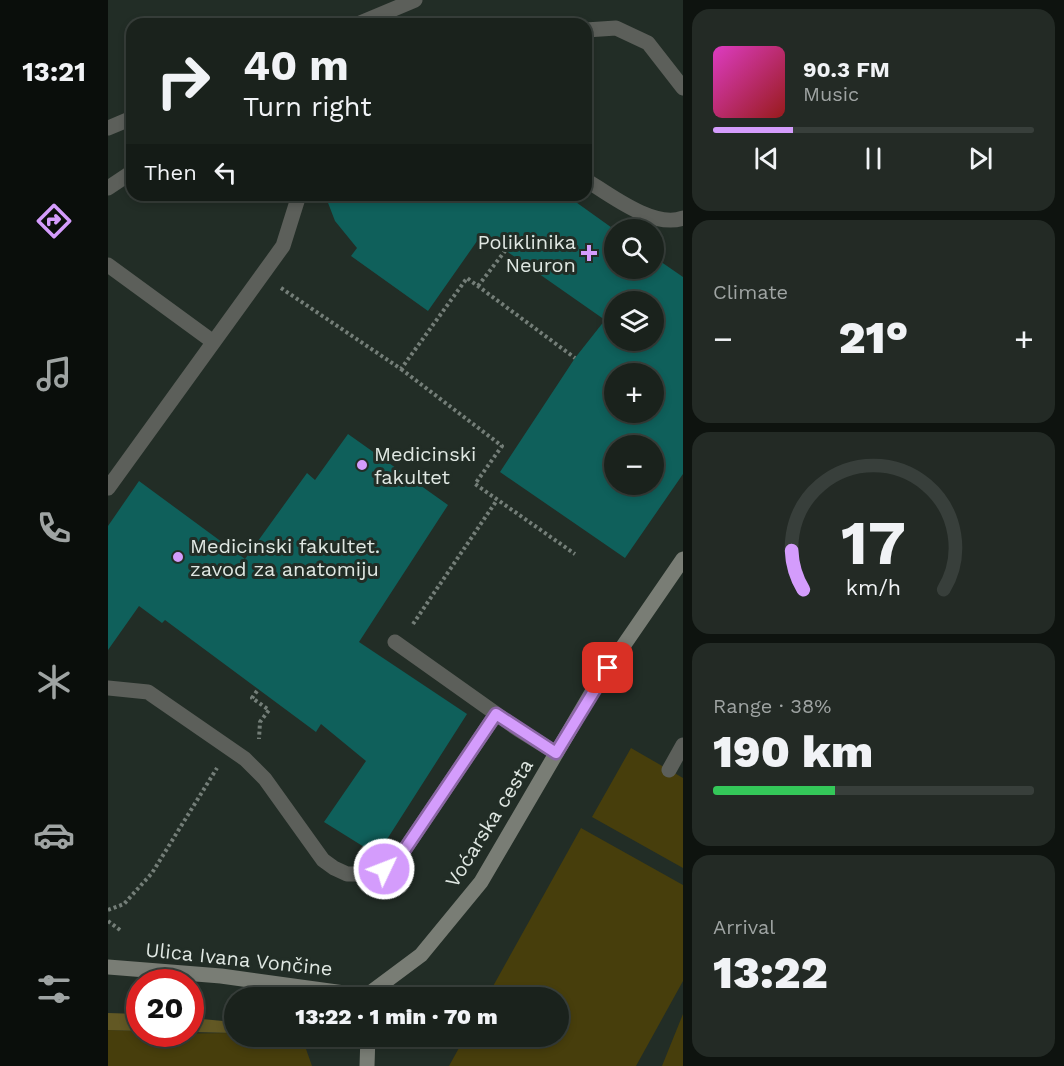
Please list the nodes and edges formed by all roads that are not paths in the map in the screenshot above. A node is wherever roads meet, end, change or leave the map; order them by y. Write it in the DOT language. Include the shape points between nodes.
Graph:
graph roads {
  1 [pos="415,0"];
  2 [pos="373,18"];
  3 [pos="592,30"];
  4 [pos="683,88"];
  5 [pos="126,120"];
  6 [pos="108,128"];
  7 [pos="126,176"];
  8 [pos="592,184"];
  9 [pos="108,188"];
  10 [pos="297,201"];
  11 [pos="683,218"];
  12 [pos="108,265"];
  13 [pos="212,341"];
  14 [pos="108,488"];
  15 [pos="683,559"];
  16 [pos="397,643"];
  17 [pos="108,688"];
  18 [pos="496,714"];
  19 [pos="683,745"];
  20 [pos="556,753"];
  21 [pos="669,770"];
  22 [pos="108,967"];
  23 [pos="297,987"];
  24 [pos="379,987"];
  25 [pos="368,1047"];
  26 [pos="367,1066"];
  1 -- 2 [label="street"];
  3 -- 4 [label="street" via="616,28 648,43"];
  5 -- 6 [label="street"];
  7 -- 9 [label="street"];
  8 -- 11 [label="street" via="628,207 674,221"];
  10 -- 13 [label="street" via="284,246"];
  12 -- 13 [label="street"];
  13 -- 14 [label="street"];
  15 -- 20 [label="main road, Voćarska cesta" via="595,687"];
  16 -- 18 [label="street"];
  17 -- 18 [label="street" via="148,692 245,759 265,779 323,860 347,874 384,869 401,855"];
  18 -- 20 [label="street"];
  19 -- 21 [label="street"];
  20 -- 24 [label="main road, Voćarska cesta" via="481,882 422,955"];
  22 -- 23 [label="main road, Ulica Ivana Vončine"];
  25 -- 26 [label="main road"];
}
